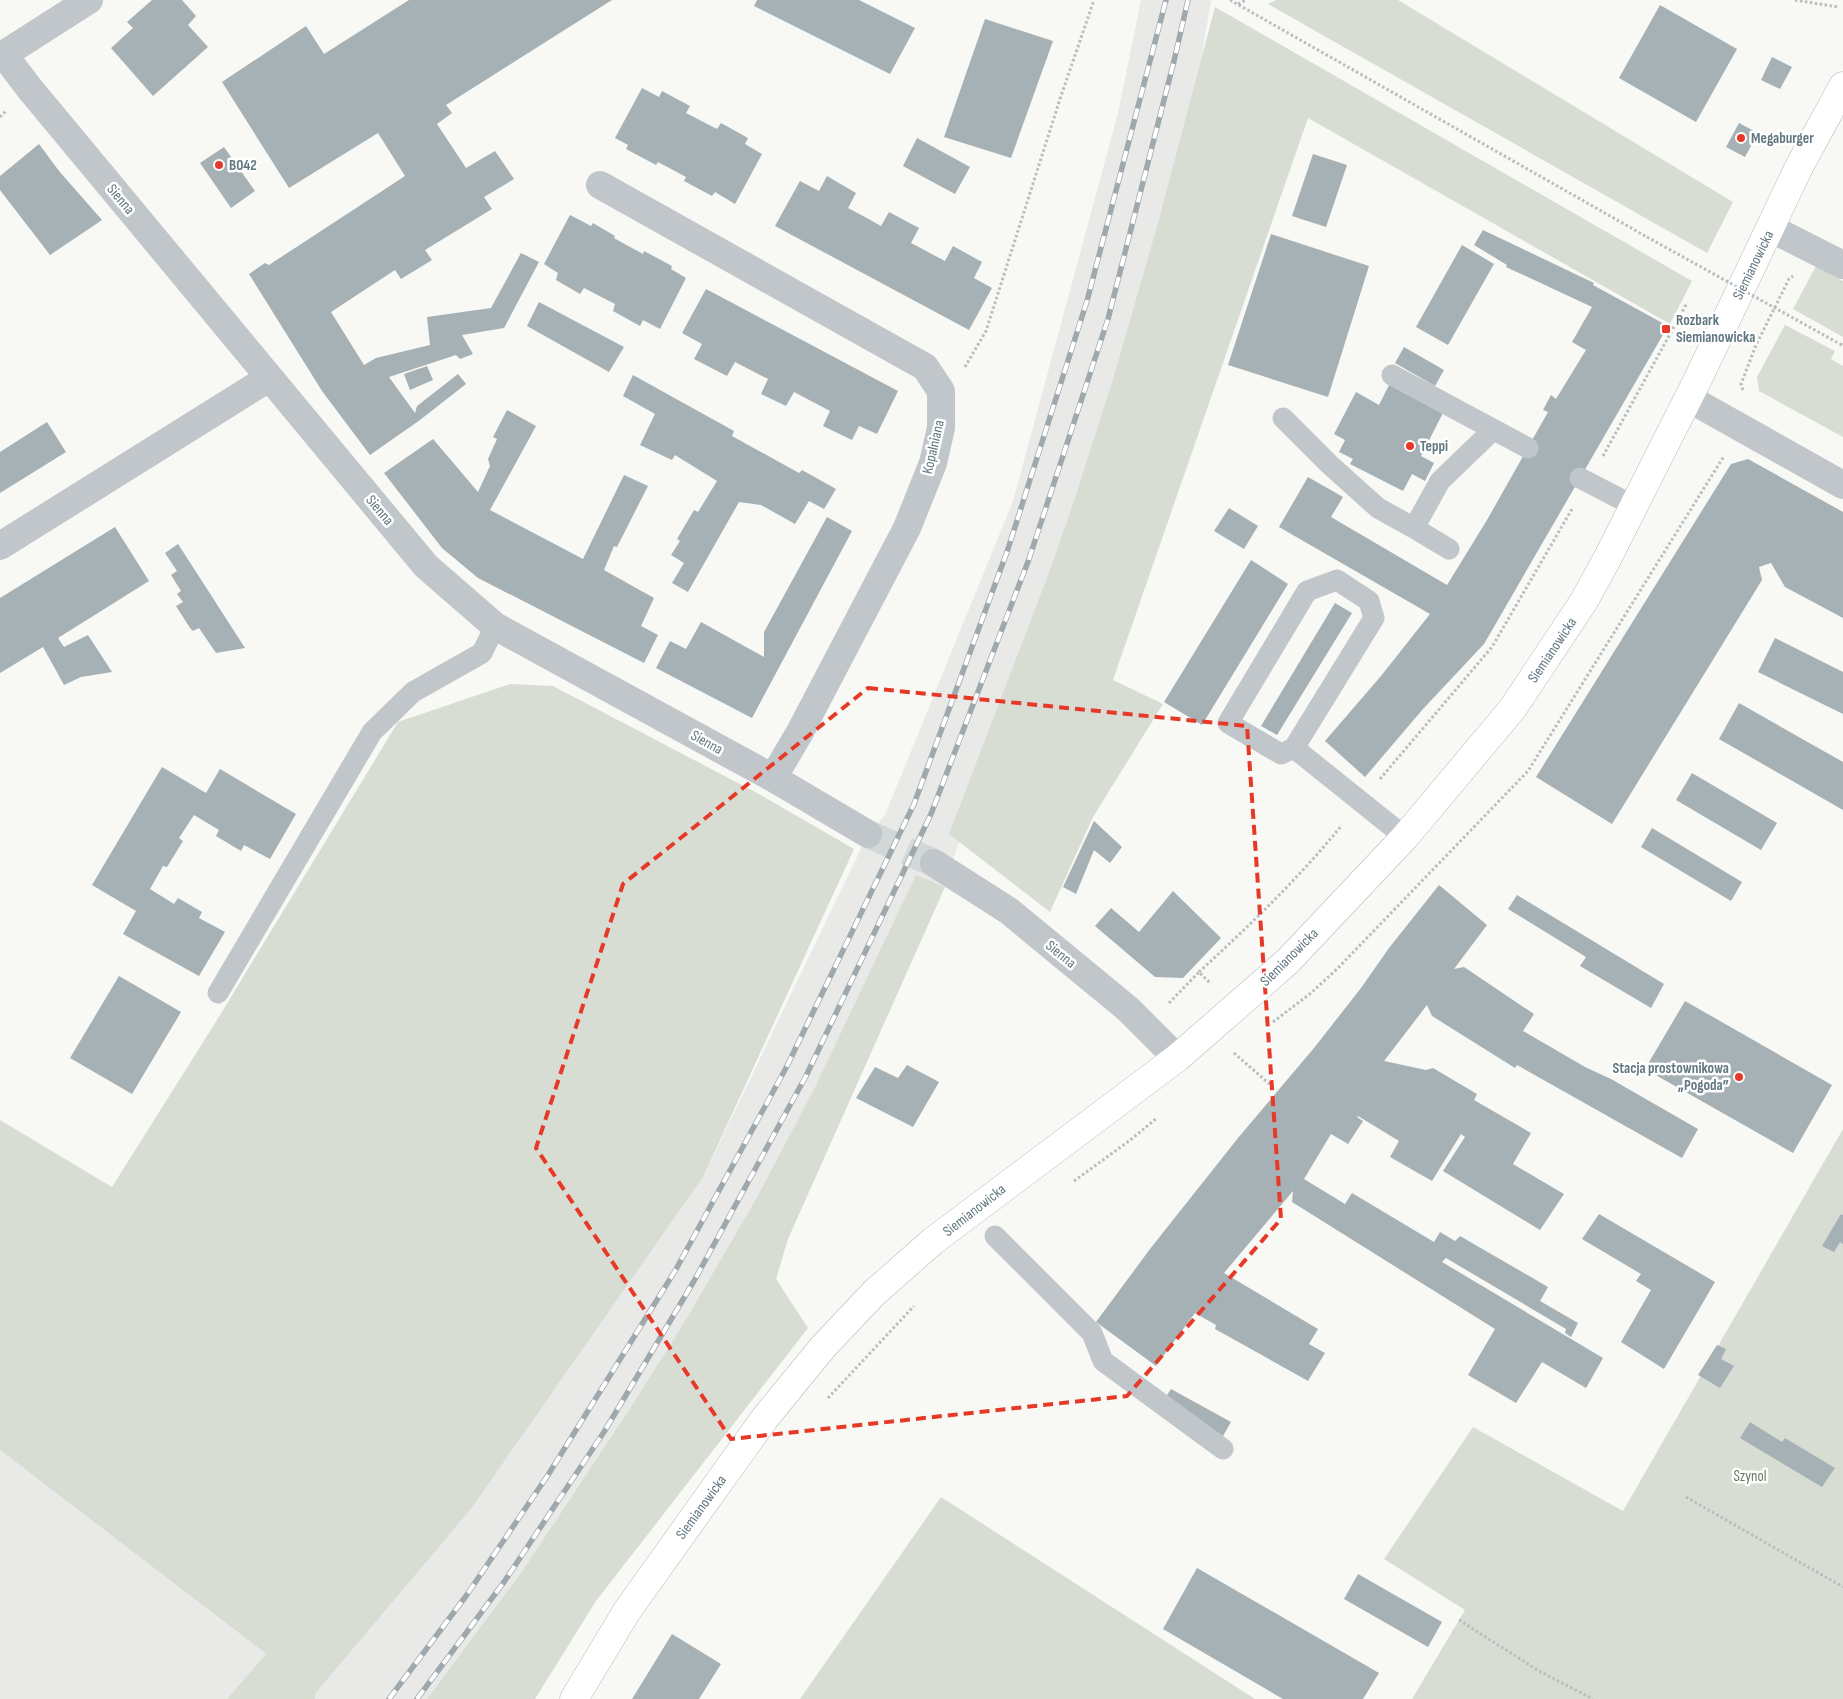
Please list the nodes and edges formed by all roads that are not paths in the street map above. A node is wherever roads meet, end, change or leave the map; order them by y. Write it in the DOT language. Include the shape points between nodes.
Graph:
graph roads {
  1 [pos="90,0"];
  2 [pos="2,56"];
  3 [pos="1843,86"];
  4 [pos="600,185"];
  5 [pos="1770,228"];
  6 [pos="1843,265"];
  7 [pos="1392,375"];
  8 [pos="269,378"];
  9 [pos="1688,398"];
  10 [pos="1283,418"];
  11 [pos="1493,430"];
  12 [pos="1528,448"];
  13 [pos="1584,480"];
  14 [pos="1843,486"];
  15 [pos="1634,506"];
  16 [pos="1414,528"];
  17 [pos="0,546"];
  18 [pos="1449,549"];
  19 [pos="495,626"];
  20 [pos="1294,748"];
  21 [pos="773,778"];
  22 [pos="868,834"];
  23 [pos="1405,837"];
  24 [pos="934,863"];
  25 [pos="218,993"];
  26 [pos="1177,1058"];
  27 [pos="995,1236"];
  28 [pos="1224,1449"];
  29 [pos="574,1699"];
  1 -- 2 [label="street"];
  2 -- 8 [label="street, Sienna"];
  3 -- 5 [label="main road, Siemianowicka"];
  4 -- 21 [label="street, Kopalniana" via="925,367 941,391 941,428 933,462 907,528"];
  5 -- 6 [label="street"];
  5 -- 9 [label="main road, Siemianowicka"];
  7 -- 11 [label="lane"];
  8 -- 17 [label="street"];
  8 -- 19 [label="street, Sienna" via="426,566"];
  9 -- 14 [label="street"];
  9 -- 15 [label="main road, Siemianowicka"];
  10 -- 16 [label="lane" via="1378,508"];
  11 -- 12 [label="lane"];
  11 -- 16 [label="lane" via="1440,481"];
  13 -- 15 [label="lane"];
  15 -- 23 [label="main road, Siemianowicka" via="1584,601 1540,668 1469,762"];
  16 -- 18 [label="lane"];
  19 -- 21 [label="street, Sienna"];
  19 -- 25 [label="lane" via="482,653 413,692 372,732"];
  20 -- 20 [label="lane" via="1374,618 1369,601 1337,580 1308,591 1228,724 1281,754"];
  20 -- 23 [label="lane"];
  21 -- 22 [label="street, Sienna"];
  23 -- 26 [label="main road, Siemianowicka" via="1286,962"];
  24 -- 26 [label="street, Sienna" via="1009,911 1128,1009"];
  26 -- 29 [label="main road, Siemianowicka" via="933,1241 874,1293 829,1340 765,1418 704,1502 627,1611"];
  27 -- 28 [label="lane" via="1092,1333 1103,1362"];
}
